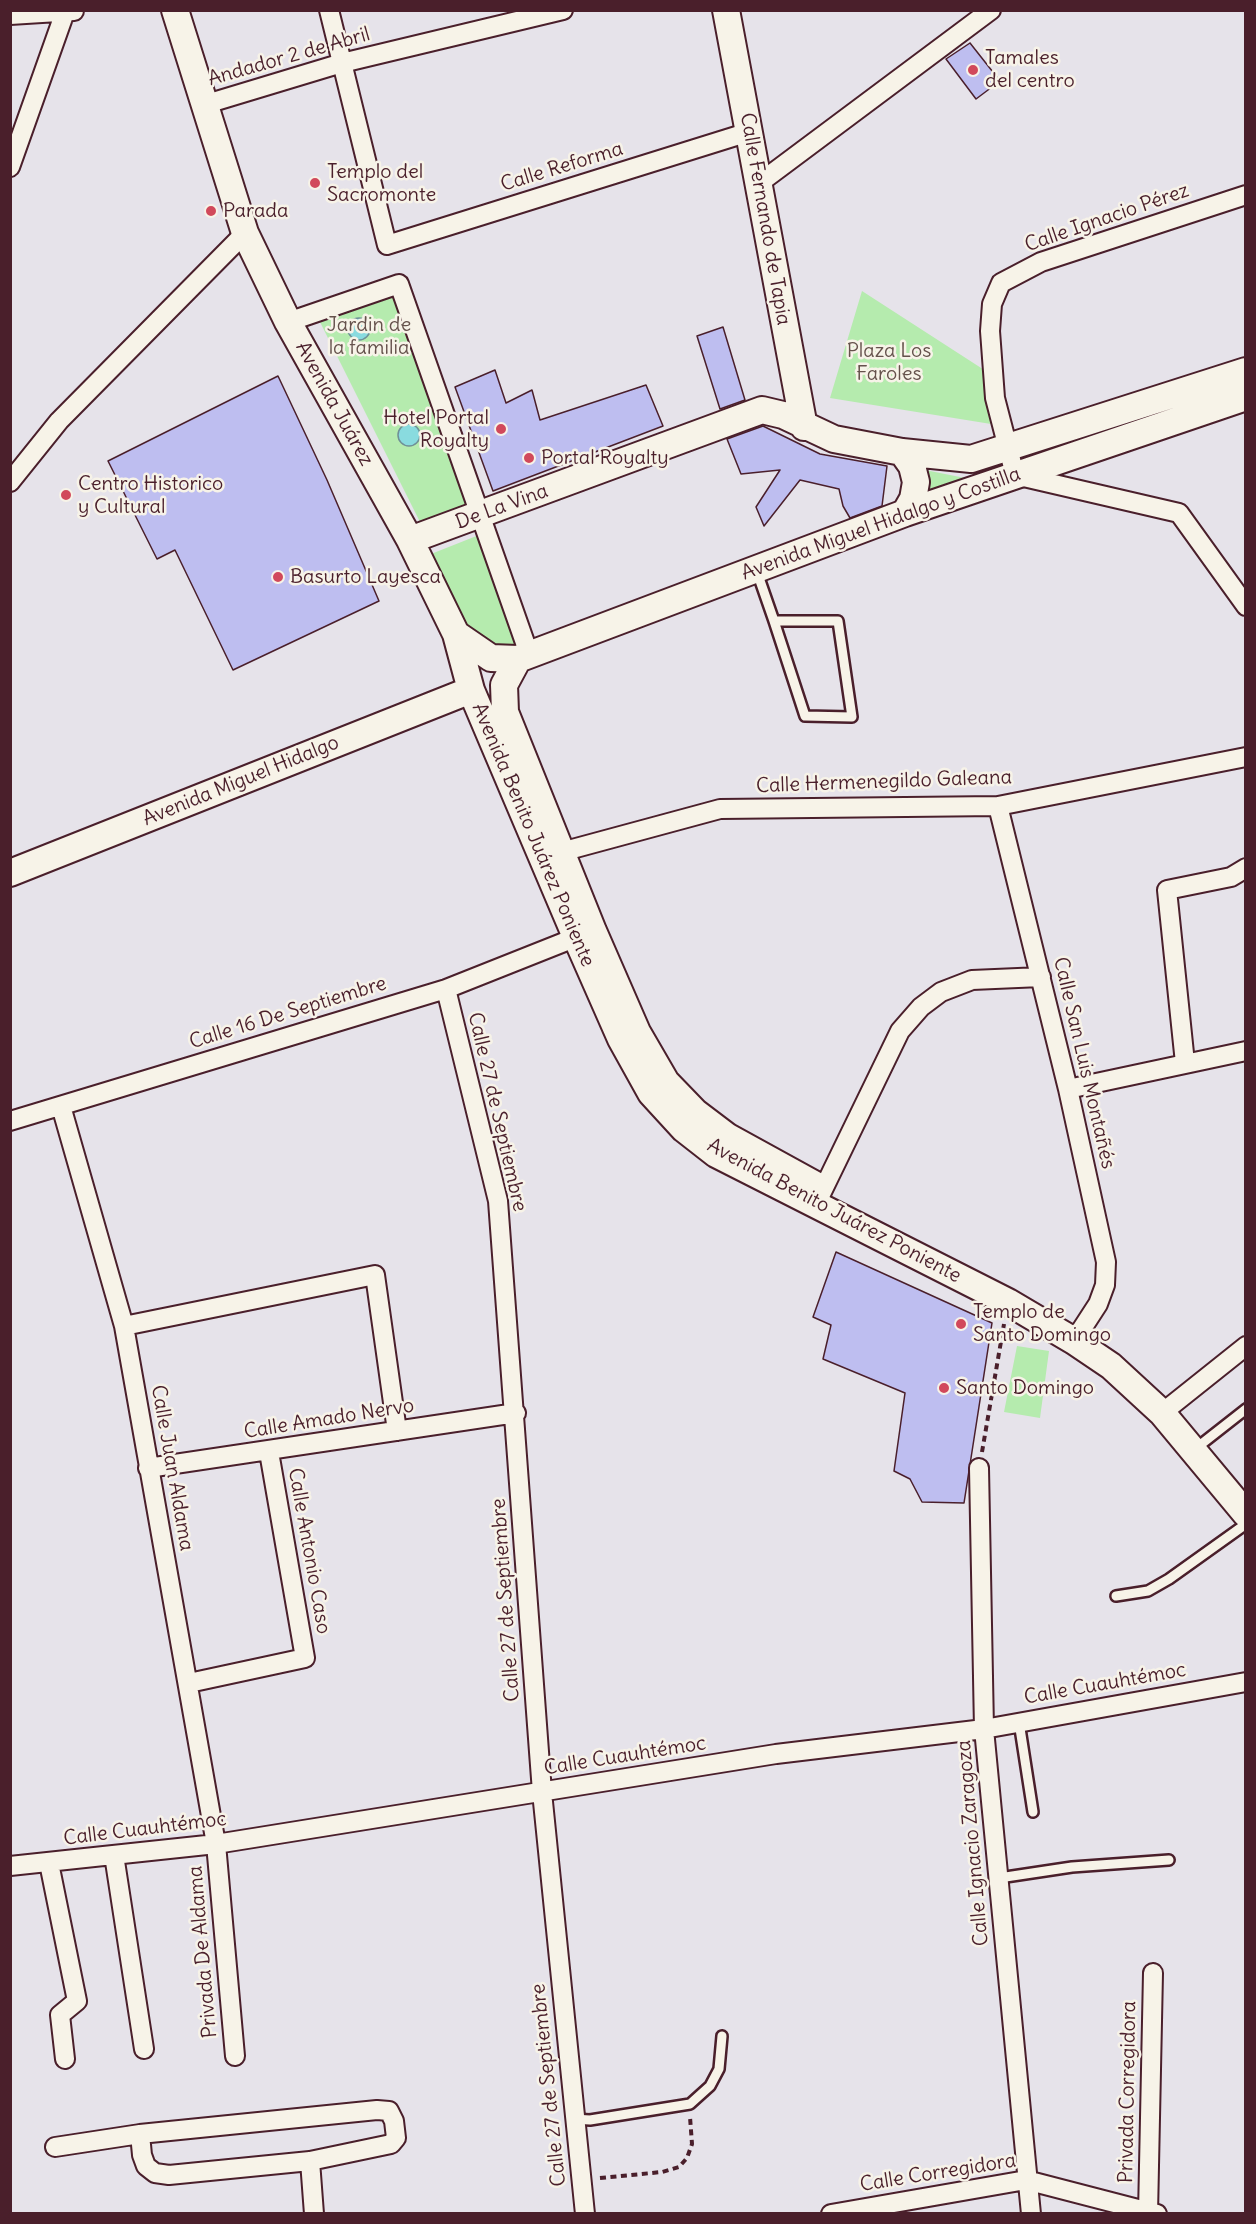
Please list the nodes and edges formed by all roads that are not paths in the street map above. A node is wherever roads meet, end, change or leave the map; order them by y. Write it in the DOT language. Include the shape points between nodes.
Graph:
graph roads {
  1 [pos="175,10"];
  2 [pos="329,10"];
  3 [pos="562,10"];
  4 [pos="726,10"];
  5 [pos="991,10"];
  6 [pos="70,11"];
  7 [pos="10,15"];
  8 [pos="342,63"];
  9 [pos="202,105"];
  10 [pos="749,132"];
  11 [pos="10,167"];
  12 [pos="758,184"];
  13 [pos="1245,195"];
  14 [pos="245,233"];
  15 [pos="288,322"];
  16 [pos="1245,371"];
  17 [pos="1245,397"];
  18 [pos="804,427"];
  19 [pos="1008,449"];
  20 [pos="902,452"];
  21 [pos="971,459"];
  22 [pos="1015,475"];
  23 [pos="10,482"];
  24 [pos="905,513"];
  25 [pos="479,516"];
  26 [pos="410,540"];
  27 [pos="757,569"];
  28 [pos="1245,606"];
  29 [pos="774,621"];
  30 [pos="456,634"];
  31 [pos="524,656"];
  32 [pos="471,690"];
  33 [pos="524,755"];
  34 [pos="1245,757"];
  35 [pos="998,806"];
  36 [pos="552,855"];
  37 [pos="1245,868"];
  38 [pos="10,873"];
  39 [pos="584,934"];
  40 [pos="1041,977"];
  41 [pos="447,989"];
  42 [pos="1245,1051"];
  43 [pos="1185,1063"];
  44 [pos="1068,1089"];
  45 [pos="61,1106"];
  46 [pos="10,1121"];
  47 [pos="820,1197"];
  48 [pos="124,1326"];
  49 [pos="1078,1334"];
  50 [pos="1245,1346"];
  51 [pos="1167,1408"];
  52 [pos="1245,1409"];
  53 [pos="516,1413"];
  54 [pos="397,1431"];
  55 [pos="1199,1446"];
  56 [pos="269,1452"];
  57 [pos="148,1468"];
  58 [pos="979,1468"];
  59 [pos="1245,1489"];
  60 [pos="1245,1514"];
  61 [pos="1245,1524"];
  62 [pos="1116,1596"];
  63 [pos="1245,1682"];
  64 [pos="189,1683"];
  65 [pos="1019,1722"];
  66 [pos="984,1729"];
  67 [pos="542,1792"];
  68 [pos="1033,1812"];
  69 [pos="216,1844"];
  70 [pos="114,1856"];
  71 [pos="1169,1860"];
  72 [pos="50,1863"];
  73 [pos="10,1866"];
  74 [pos="999,1878"];
  75 [pos="1153,1973"];
  76 [pos="722,2036"];
  77 [pos="144,2049"];
  78 [pos="235,2056"];
  79 [pos="65,2060"];
  80 [pos="573,2119"];
  81 [pos="140,2134"];
  82 [pos="55,2147"];
  83 [pos="310,2161"];
  84 [pos="1026,2180"];
  85 [pos="905,2208"];
  86 [pos="1151,2213"];
  87 [pos="314,2214"];
  88 [pos="585,2214"];
  89 [pos="831,2214"];
  90 [pos="1031,2214"];
  1 -- 9 [label="street, Avenida Juárez"];
  2 -- 8 [label="street"];
  3 -- 8 [label="street, Andador 2 de Abril"];
  4 -- 10 [label="street, Calle Fernando de Tapia"];
  5 -- 12 [label="street"];
  6 -- 7 [label="street"];
  6 -- 11 [label="street"];
  8 -- 9 [label="street, Andador 2 de Abril"];
  8 -- 10 [label="street, Calle Reforma" via="387,245"];
  9 -- 14 [label="street, Avenida Juárez"];
  10 -- 12 [label="street, Calle Fernando de Tapia"];
  12 -- 18 [label="street, Calle Fernando de Tapia"];
  13 -- 19 [label="street, Calle Ignacio Pérez" via="1041,262 1001,283 992,304 990,331 995,398"];
  14 -- 15 [label="street, Avenida Juárez"];
  14 -- 23 [label="street" via="59,421"];
  15 -- 25 [label="street" via="399,284"];
  15 -- 26 [label="street, Avenida Juárez"];
  16 -- 19 [label="street, Avenida Miguel Hidalgo y Costilla"];
  17 -- 22 [label="street, Avenida Miguel Hidalgo y Costilla"];
  18 -- 20 [label="street, De La Vina" via="834,439"];
  18 -- 25 [label="street, De La Vina" via="783,415 762,410"];
  19 -- 21 [label="street, Avenida Miguel Hidalgo y Costilla"];
  19 -- 22 [label="street, Calle Ignacio Pérez"];
  20 -- 21 [label="street, De La Vina"];
  20 -- 24 [label="street" via="912,465 916,482"];
  22 -- 24 [label="street, Avenida Miguel Hidalgo y Costilla"];
  22 -- 28 [label="street" via="1179,513"];
  24 -- 27 [label="street, Avenida Miguel Hidalgo y Costilla"];
  25 -- 26 [label="street, De La Vina"];
  25 -- 31 [label="street"];
  26 -- 30 [label="street, Avenida Juárez"];
  27 -- 29 [label="lane"];
  27 -- 31 [label="street, Avenida Miguel Hidalgo y Costilla"];
  29 -- 29 [label="lane" via="805,716 852,717 838,621"];
  30 -- 31 [label="street" via="491,658"];
  30 -- 32 [label="street, Avenida Juárez"];
  31 -- 33 [label="street, Avenida Benito Juárez Poniente" via="504,685 503,698"];
  32 -- 33 [label="street" via="486,696"];
  32 -- 36 [label="street, Avenida Benito Juárez Poniente"];
  32 -- 38 [label="street, Avenida Miguel Hidalgo"];
  33 -- 36 [label="street, Avenida Benito Juárez Poniente"];
  34 -- 35 [label="street, Calle Hermenegildo Galeana"];
  35 -- 36 [label="street, Calle Hermenegildo Galeana" via="720,809"];
  35 -- 40 [label="street, Calle San Luis Montañés"];
  36 -- 39 [label="street, Avenida Benito Juárez Poniente"];
  37 -- 43 [label="street" via="1231,877 1167,890"];
  39 -- 41 [label="street, Calle 16 De Septiembre"];
  39 -- 47 [label="street, Avenida Benito Juárez Poniente" via="621,1039 658,1100 684,1129 716,1154"];
  40 -- 44 [label="street, Calle San Luis Montañés"];
  40 -- 47 [label="street" via="972,980 941,992 921,1007 900,1031"];
  41 -- 45 [label="street, Calle 16 De Septiembre"];
  41 -- 53 [label="street, Calle 27 de Septiembre" via="498,1201"];
  42 -- 43 [label="street"];
  43 -- 44 [label="street"];
  44 -- 49 [label="street, Calle San Luis Montañés" via="1106,1262 1105,1285 1098,1304"];
  45 -- 46 [label="street, Calle 16 De Septiembre"];
  45 -- 48 [label="street, Calle Juan Aldama"];
  47 -- 49 [label="street, Avenida Benito Juárez Poniente" via="1008,1302"];
  47 -- 49 [label="street, Avenida Benito Juárez Poniente" via="1012,1287"];
  48 -- 54 [label="street" via="375,1275"];
  48 -- 57 [label="street, Calle Juan Aldama"];
  49 -- 51 [label="street, Avenida Benito Juárez Poniente" via="1111,1366"];
  50 -- 51 [label="street"];
  51 -- 55 [label="street, Avenida Benito Juárez Poniente"];
  52 -- 55 [label="lane"];
  53 -- 54 [label="street, Calle Amado Nervo"];
  53 -- 67 [label="street, Calle 27 de Septiembre"];
  54 -- 56 [label="street, Calle Amado Nervo"];
  55 -- 59 [label="street, Avenida Benito Juárez Poniente"];
  55 -- 60 [label="street, Avenida Benito Juárez Poniente"];
  56 -- 57 [label="street, Calle Amado Nervo"];
  56 -- 64 [label="street, Calle Antonio Caso" via="305,1658"];
  57 -- 64 [label="street, Calle Juan Aldama"];
  58 -- 66 [label="street, Calle Ignacio Zaragoza"];
  61 -- 62 [label="lane" via="1148,1591"];
  63 -- 65 [label="street, Calle Cuauhtémoc"];
  64 -- 69 [label="street, Calle Juan Aldama"];
  65 -- 66 [label="street, Calle Cuauhtémoc"];
  65 -- 68 [label="lane"];
  66 -- 67 [label="street, Calle Cuauhtémoc" via="776,1754"];
  66 -- 74 [label="street, Calle Ignacio Zaragoza"];
  67 -- 69 [label="street, Calle Cuauhtémoc"];
  67 -- 80 [label="street, Calle 27 de Septiembre"];
  69 -- 70 [label="street, Calle Cuauhtémoc"];
  69 -- 78 [label="street, Privada De Aldama"];
  70 -- 72 [label="street, Calle Cuauhtémoc"];
  70 -- 77 [label="street"];
  71 -- 74 [label="lane" via="1072,1867"];
  72 -- 73 [label="street, Calle Cuauhtémoc"];
  72 -- 79 [label="street" via="77,2001 60,2015"];
  74 -- 84 [label="street, Calle Ignacio Zaragoza"];
  75 -- 86 [label="street, Privada Corregidora"];
  76 -- 80 [label="lane" via="719,2069 710,2086 690,2104 590,2120"];
  80 -- 88 [label="street, Calle 27 de Septiembre"];
  81 -- 82 [label="street"];
  81 -- 83 [label="street" via="146,2166 155,2173 169,2175"];
  81 -- 83 [label="street" via="389,2111 396,2138 392,2144"];
  83 -- 87 [label="street"];
  84 -- 85 [label="street, Calle Corregidora"];
  84 -- 86 [label="street, Calle Corregidora"];
  84 -- 90 [label="street, Calle Ignacio Zaragoza"];
  85 -- 89 [label="street, Calle Corregidora"];
}
